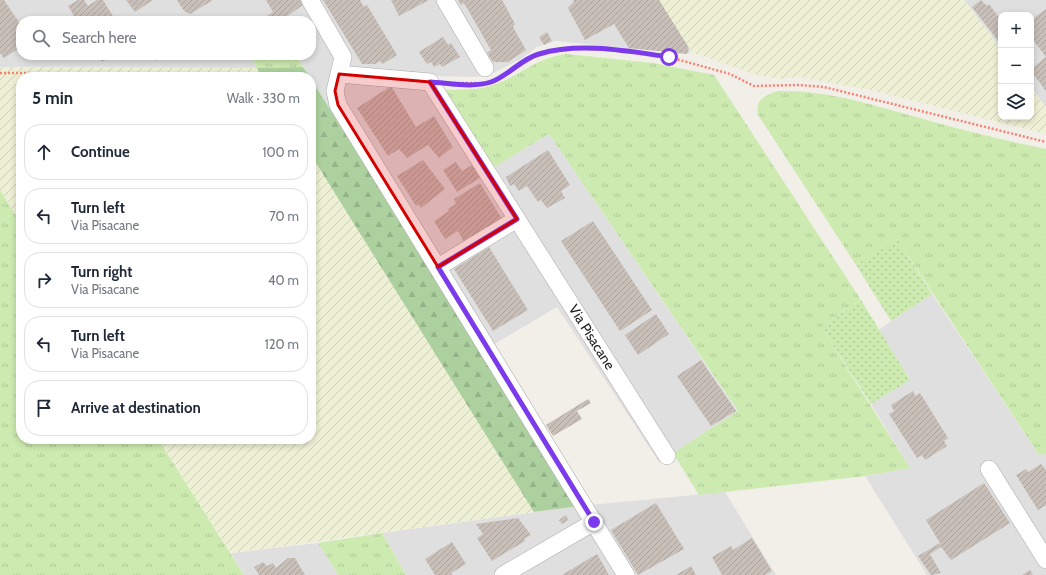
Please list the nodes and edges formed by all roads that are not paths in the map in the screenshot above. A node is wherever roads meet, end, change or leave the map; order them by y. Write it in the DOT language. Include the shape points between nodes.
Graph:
graph roads {
  1 [pos="310,0"];
  2 [pos="444,0"];
  3 [pos="339,74"];
  4 [pos="487,77"];
  5 [pos="517,219"];
  6 [pos="438,267"];
  7 [pos="667,456"];
  8 [pos="989,469"];
  9 [pos="594,522"];
  10 [pos="1046,560"];
  11 [pos="503,575"];
  12 [pos="626,575"];
  1 -- 3 [label="street" via="343,57"];
  2 -- 4 [label="street"];
  3 -- 5 [label="street, Via Pisacane" via="430,82"];
  3 -- 6 [label="street" via="335,91 338,105"];
  5 -- 6 [label="street"];
  5 -- 7 [label="street, Via Pisacane"];
  6 -- 9 [label="street"];
  8 -- 10 [label="street"];
  9 -- 11 [label="street"];
  9 -- 12 [label="street"];
}
